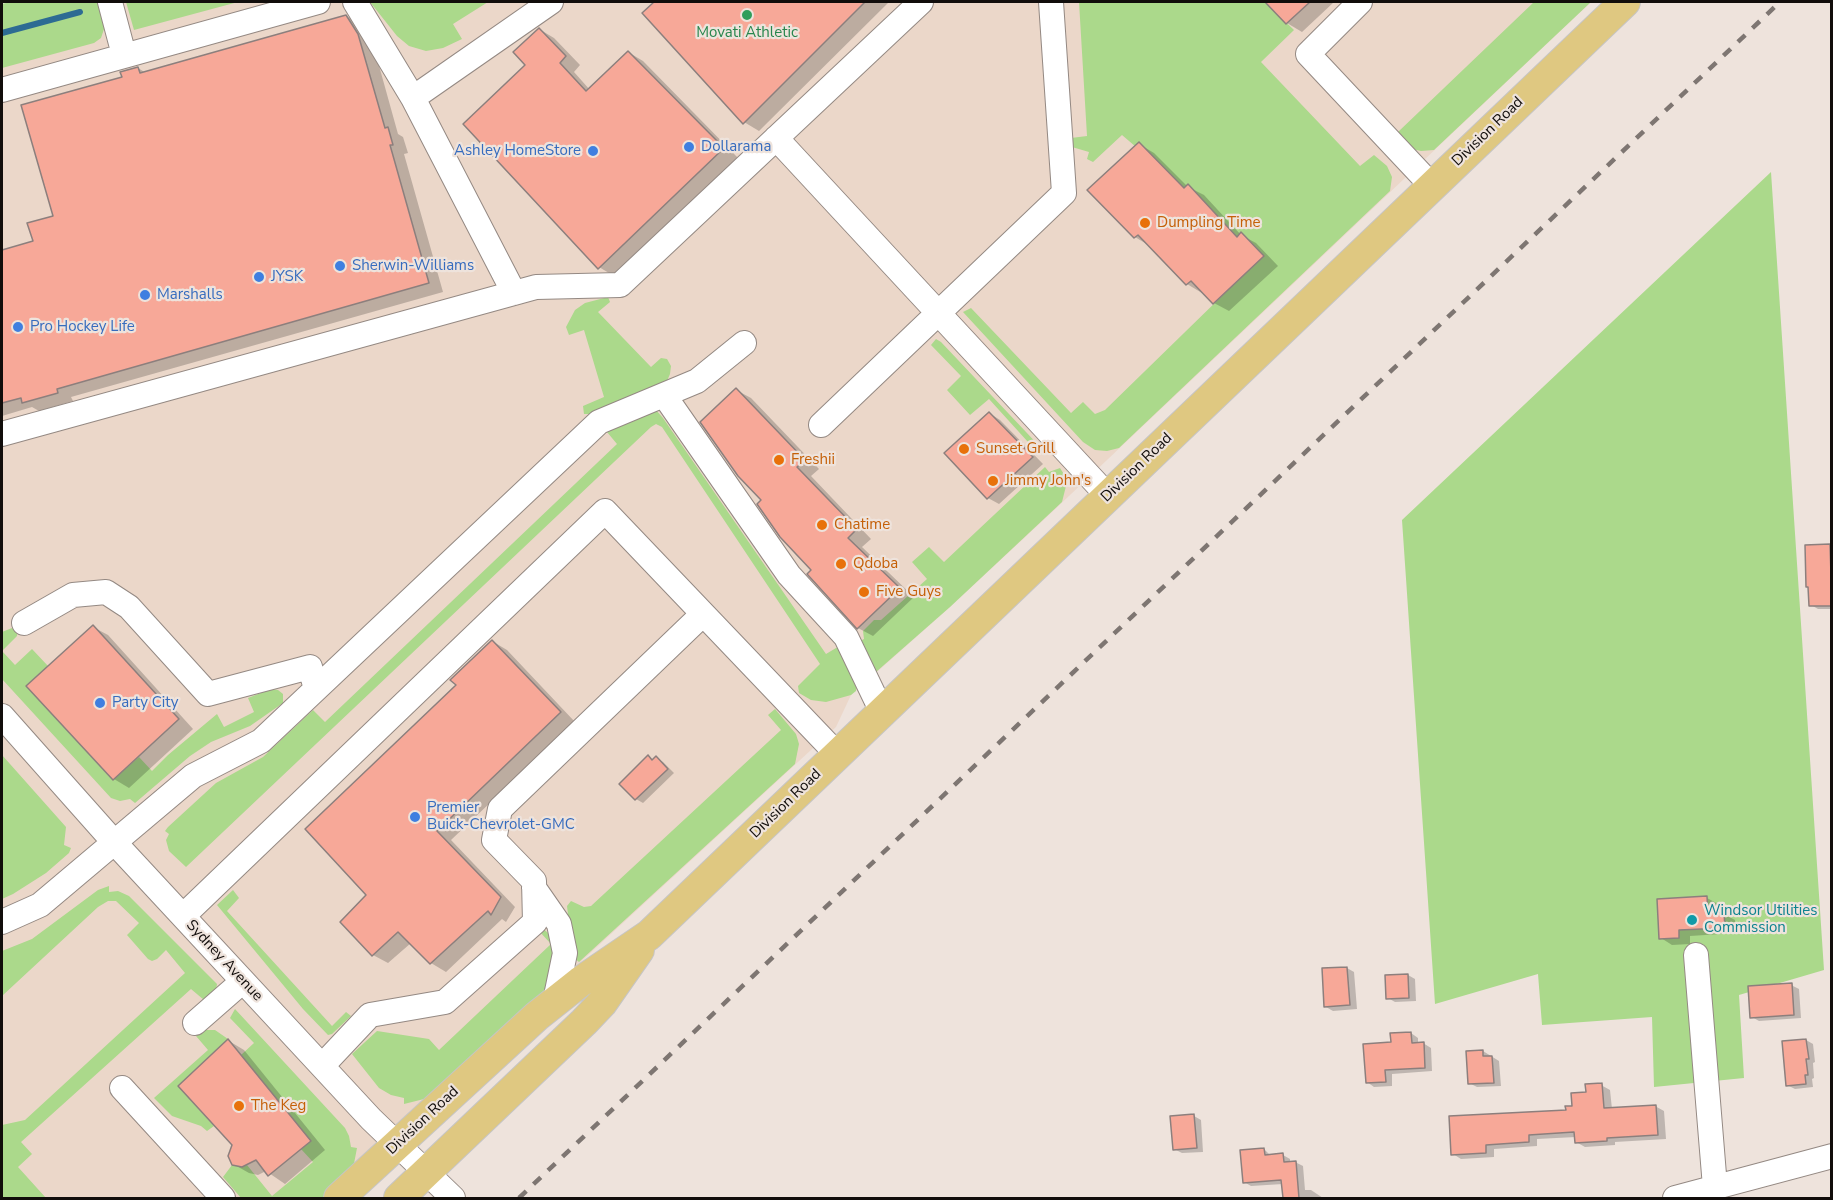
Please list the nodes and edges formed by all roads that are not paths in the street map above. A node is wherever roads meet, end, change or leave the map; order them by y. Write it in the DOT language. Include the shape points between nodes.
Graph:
graph roads {
  1 [pos="110,2"];
  2 [pos="318,2"];
  3 [pos="355,2"];
  4 [pos="551,2"];
  5 [pos="921,2"];
  6 [pos="1051,2"];
  7 [pos="1360,2"];
  8 [pos="1625,2"];
  9 [pos="124,55"];
  10 [pos="2,90"];
  11 [pos="413,98"];
  12 [pos="776,138"];
  13 [pos="1432,186"];
  14 [pos="514,293"];
  15 [pos="938,313"];
  16 [pos="744,343"];
  17 [pos="664,395"];
  18 [pos="821,424"];
  19 [pos="2,434"];
  20 [pos="1108,495"];
  21 [pos="703,614"];
  22 [pos="24,622"];
  23 [pos="316,689"];
  24 [pos="882,712"];
  25 [pos="2,716"];
  26 [pos="837,754"];
  27 [pos="114,842"];
  28 [pos="534,888"];
  29 [pos="183,916"];
  30 [pos="2,922"];
  31 [pos="649,935"];
  32 [pos="1696,955"];
  33 [pos="243,981"];
  34 [pos="555,1001"];
  35 [pos="195,1023"];
  36 [pos="322,1066"];
  37 [pos="122,1088"];
  38 [pos="397,1145"];
  39 [pos="1832,1156"];
  40 [pos="427,1173"];
  41 [pos="1715,1187"];
  42 [pos="223,1198"];
  43 [pos="339,1198"];
  44 [pos="399,1198"];
  45 [pos="453,1198"];
  46 [pos="1675,1198"];
  1 -- 9 [label="street"];
  2 -- 9 [label="street"];
  3 -- 11 [label="street"];
  4 -- 11 [label="street"];
  5 -- 12 [label="street"];
  6 -- 15 [label="street" via="1064,193"];
  7 -- 13 [label="street" via="1308,54"];
  8 -- 13 [label="main road, Division Road"];
  9 -- 10 [label="street"];
  11 -- 14 [label="street"];
  12 -- 14 [label="street" via="620,285 536,287"];
  12 -- 15 [label="street"];
  13 -- 20 [label="main road, Division Road"];
  14 -- 19 [label="street"];
  15 -- 18 [label="street"];
  15 -- 20 [label="street"];
  16 -- 17 [label="street" via="697,381"];
  17 -- 23 [label="street" via="599,422"];
  17 -- 24 [label="street" via="789,575 846,637"];
  20 -- 24 [label="main road, Division Road"];
  21 -- 26 [label="street"];
  21 -- 28 [label="street" via="500,809 494,840 534,881"];
  21 -- 29 [label="street" via="605,511"];
  22 -- 23 [label="street" via="73,595 106,592 129,607 208,694 310,667"];
  23 -- 27 [label="street" via="261,741 193,776"];
  24 -- 26 [label="main road, Division Road"];
  25 -- 27 [label="street, Sydney Avenue"];
  26 -- 31 [label="main road, Division Road"];
  27 -- 29 [label="street, Sydney Avenue"];
  27 -- 30 [label="street" via="40,905"];
  28 -- 34 [label="street" via="559,924 565,953"];
  28 -- 36 [label="street" via="535,922 445,1002 370,1016"];
  29 -- 33 [label="street, Sydney Avenue"];
  31 -- 34 [label="main road, Division Road"];
  31 -- 40 [label="main road, Division Road" via="584,1022"];
  32 -- 41 [label="street"];
  33 -- 35 [label="street"];
  33 -- 36 [label="street, Sydney Avenue"];
  34 -- 38 [label="main road, Division Road"];
  36 -- 38 [label="street, Sydney Avenue"];
  37 -- 42 [label="street"];
  38 -- 40 [label="street, Sydney Avenue"];
  38 -- 43 [label="main road, Division Road"];
  39 -- 41 [label="street"];
  40 -- 44 [label="main road, Division Road"];
  40 -- 45 [label="street, Sydney Avenue"];
  41 -- 46 [label="street"];
}
